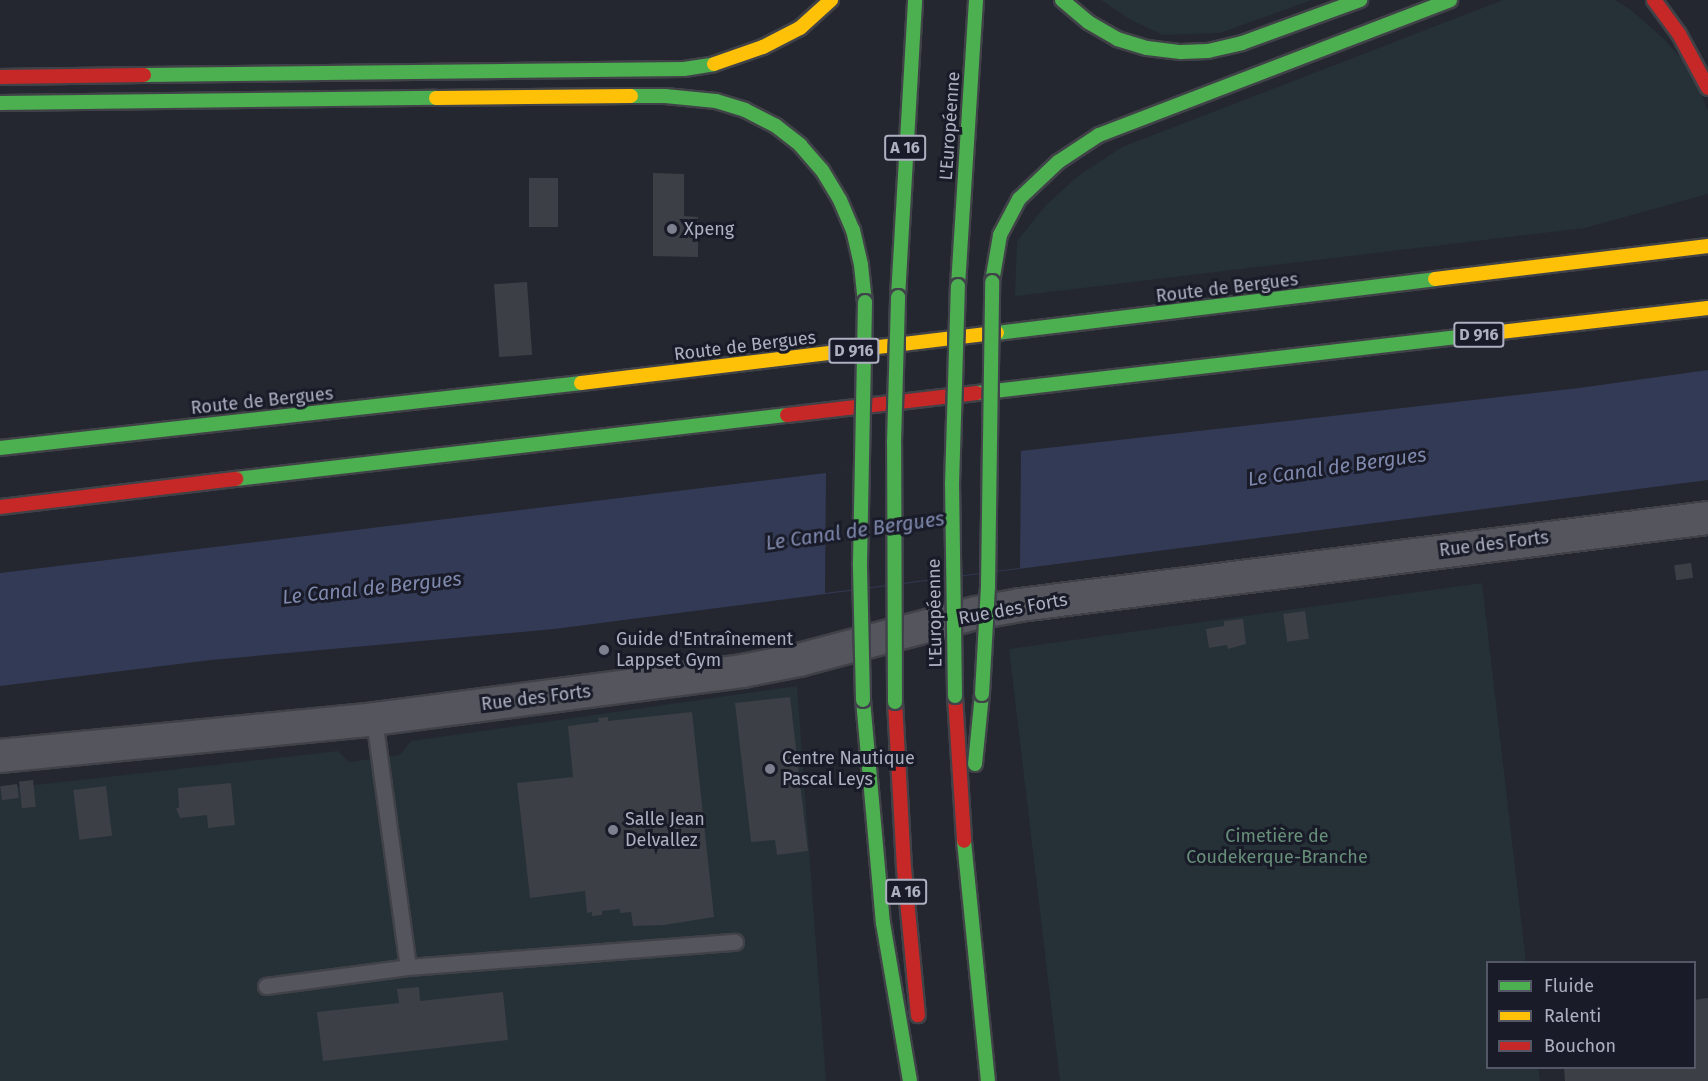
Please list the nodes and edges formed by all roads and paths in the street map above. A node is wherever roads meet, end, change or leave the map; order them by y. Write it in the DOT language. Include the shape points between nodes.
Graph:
graph roads {
  1 [pos="831,0"];
  2 [pos="915,0"];
  3 [pos="976,0"];
  4 [pos="1062,0"];
  5 [pos="1360,0"];
  6 [pos="1450,0"];
  7 [pos="1654,0"];
  8 [pos="0,77"];
  9 [pos="1708,88"];
  10 [pos="0,104"];
  11 [pos="1708,246"];
  12 [pos="1708,308"];
  13 [pos="0,448"];
  14 [pos="0,507"];
  15 [pos="1700,519"];
  16 [pos="374,719"];
  17 [pos="0,756"];
  18 [pos="966,868"];
  19 [pos="735,942"];
  20 [pos="408,967"];
  21 [pos="266,986"];
  22 [pos="918,1024"];
  23 [pos="910,1081"];
  24 [pos="988,1081"];
  1 -- 8 [label="main road" via="800,28 763,47 723,63 684,69"];
  2 -- 22 [label="main road, A 16, bridge" via="894,442 895,702"];
  3 -- 18 [label="main road, L'Européenne, bridge" via="958,286 952,485 955,696"];
  4 -- 5 [label="main road" via="1117,39 1181,52 1250,41"];
  6 -- 18 [label="main road, bridge" via="1092,139 1045,173 1019,199 1000,235 992,282 988,585"];
  7 -- 9 [label="main road" via="1679,33"];
  10 -- 23 [label="main road, bridge" via="665,96 716,101 745,110 776,126 800,145 822,170 840,200 853,230 861,265 865,302 860,563 863,700 883,923"];
  11 -- 13 [label="main road, Route de Bergues / D 916" via="693,370"];
  12 -- 14 [label="main road, D 916"];
  15 -- 16 [label="street, Rue des Forts" via="1020,605 742,671"];
  16 -- 17 [label="street, Rue des Forts"];
  16 -- 20 [label="lane"];
  18 -- 24 [label="main road, L'Européenne"];
  19 -- 20 [label="lane"];
  20 -- 21 [label="lane"];
}
